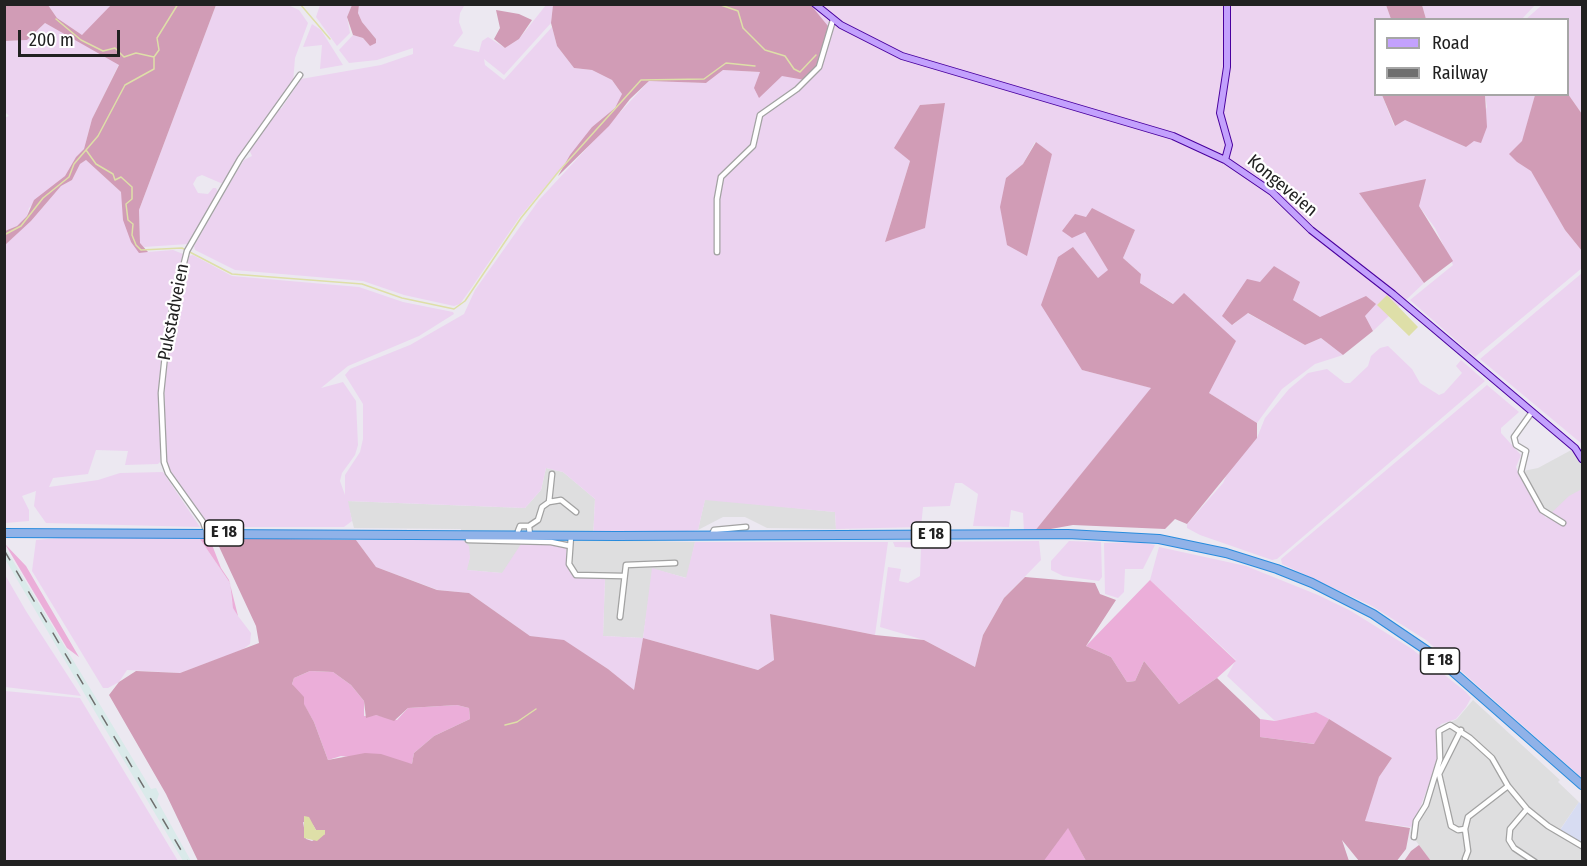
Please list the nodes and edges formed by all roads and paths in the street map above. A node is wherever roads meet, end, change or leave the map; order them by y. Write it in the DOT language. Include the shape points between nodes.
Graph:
graph roads {
  1 [pos="815,4"];
  2 [pos="1227,4"];
  3 [pos="833,20"];
  4 [pos="300,75"];
  5 [pos="1225,159"];
  6 [pos="717,252"];
  7 [pos="1532,412"];
  8 [pos="1582,459"];
  9 [pos="552,474"];
  10 [pos="549,502"];
  11 [pos="576,512"];
  12 [pos="747,520"];
  13 [pos="1563,523"];
  14 [pos="529,526"];
  15 [pos="518,531"];
  16 [pos="746,531"];
  17 [pos="5,533"];
  18 [pos="207,533"];
  19 [pos="530,536"];
  20 [pos="571,536"];
  21 [pos="468,540"];
  22 [pos="570,546"];
  23 [pos="675,563"];
  24 [pos="623,576"];
  25 [pos="620,617"];
  26 [pos="1461,730"];
  27 [pos="1582,785"];
  28 [pos="1508,786"];
  29 [pos="1527,809"];
  30 [pos="1465,829"];
  31 [pos="1414,837"];
  32 [pos="1582,846"];
  33 [pos="1465,858"];
  34 [pos="1535,861"];
  1 -- 3 [label="main road, Kongeveien"];
  2 -- 5 [label="main road" via="1226,76 1220,113 1230,145"];
  3 -- 5 [label="main road, Kongeveien" via="902,56 1173,136"];
  3 -- 6 [label="street" via="820,65 797,89 760,115 753,146 721,177"];
  4 -- 18 [label="street, Pukstadveien" via="237,164 188,249 174,295 164,354 163,458 168,473"];
  5 -- 7 [label="main road, Kongeveien" via="1268,189 1311,230 1378,281"];
  7 -- 8 [label="main road, Kongeveien" via="1575,448"];
  7 -- 13 [label="street" via="1514,437 1516,445 1526,451 1521,472 1542,510"];
  9 -- 10 [label="street"];
  10 -- 11 [label="street" via="561,500"];
  10 -- 14 [label="street" via="542,507 538,520"];
  12 -- 16 [label="street"];
  14 -- 15 [label="street" via="520,526"];
  14 -- 19 [label="street"];
  16 -- 20 [label="highway, E 18" via="711,536"];
  16 -- 27 [label="highway, E 18" via="1110,534 1184,543 1252,560 1320,586 1395,627 1452,670"];
  17 -- 18 [label="highway, E 18"];
  18 -- 19 [label="highway, E 18"];
  19 -- 20 [label="highway, E 18"];
  20 -- 22 [label="street"];
  21 -- 22 [label="street"];
  22 -- 24 [label="street" via="569,564 576,575"];
  23 -- 24 [label="street" via="628,564"];
  24 -- 25 [label="street"];
  26 -- 28 [label="street" via="1492,758"];
  26 -- 30 [label="street" via="1439,774 1451,826"];
  26 -- 31 [label="street" via="1450,725 1439,731 1440,759 1426,805 1416,820"];
  28 -- 29 [label="street"];
  28 -- 30 [label="street" via="1472,812"];
  29 -- 32 [label="street"];
  29 -- 34 [label="street" via="1510,829 1509,840 1514,848"];
  30 -- 33 [label="street"];
}
